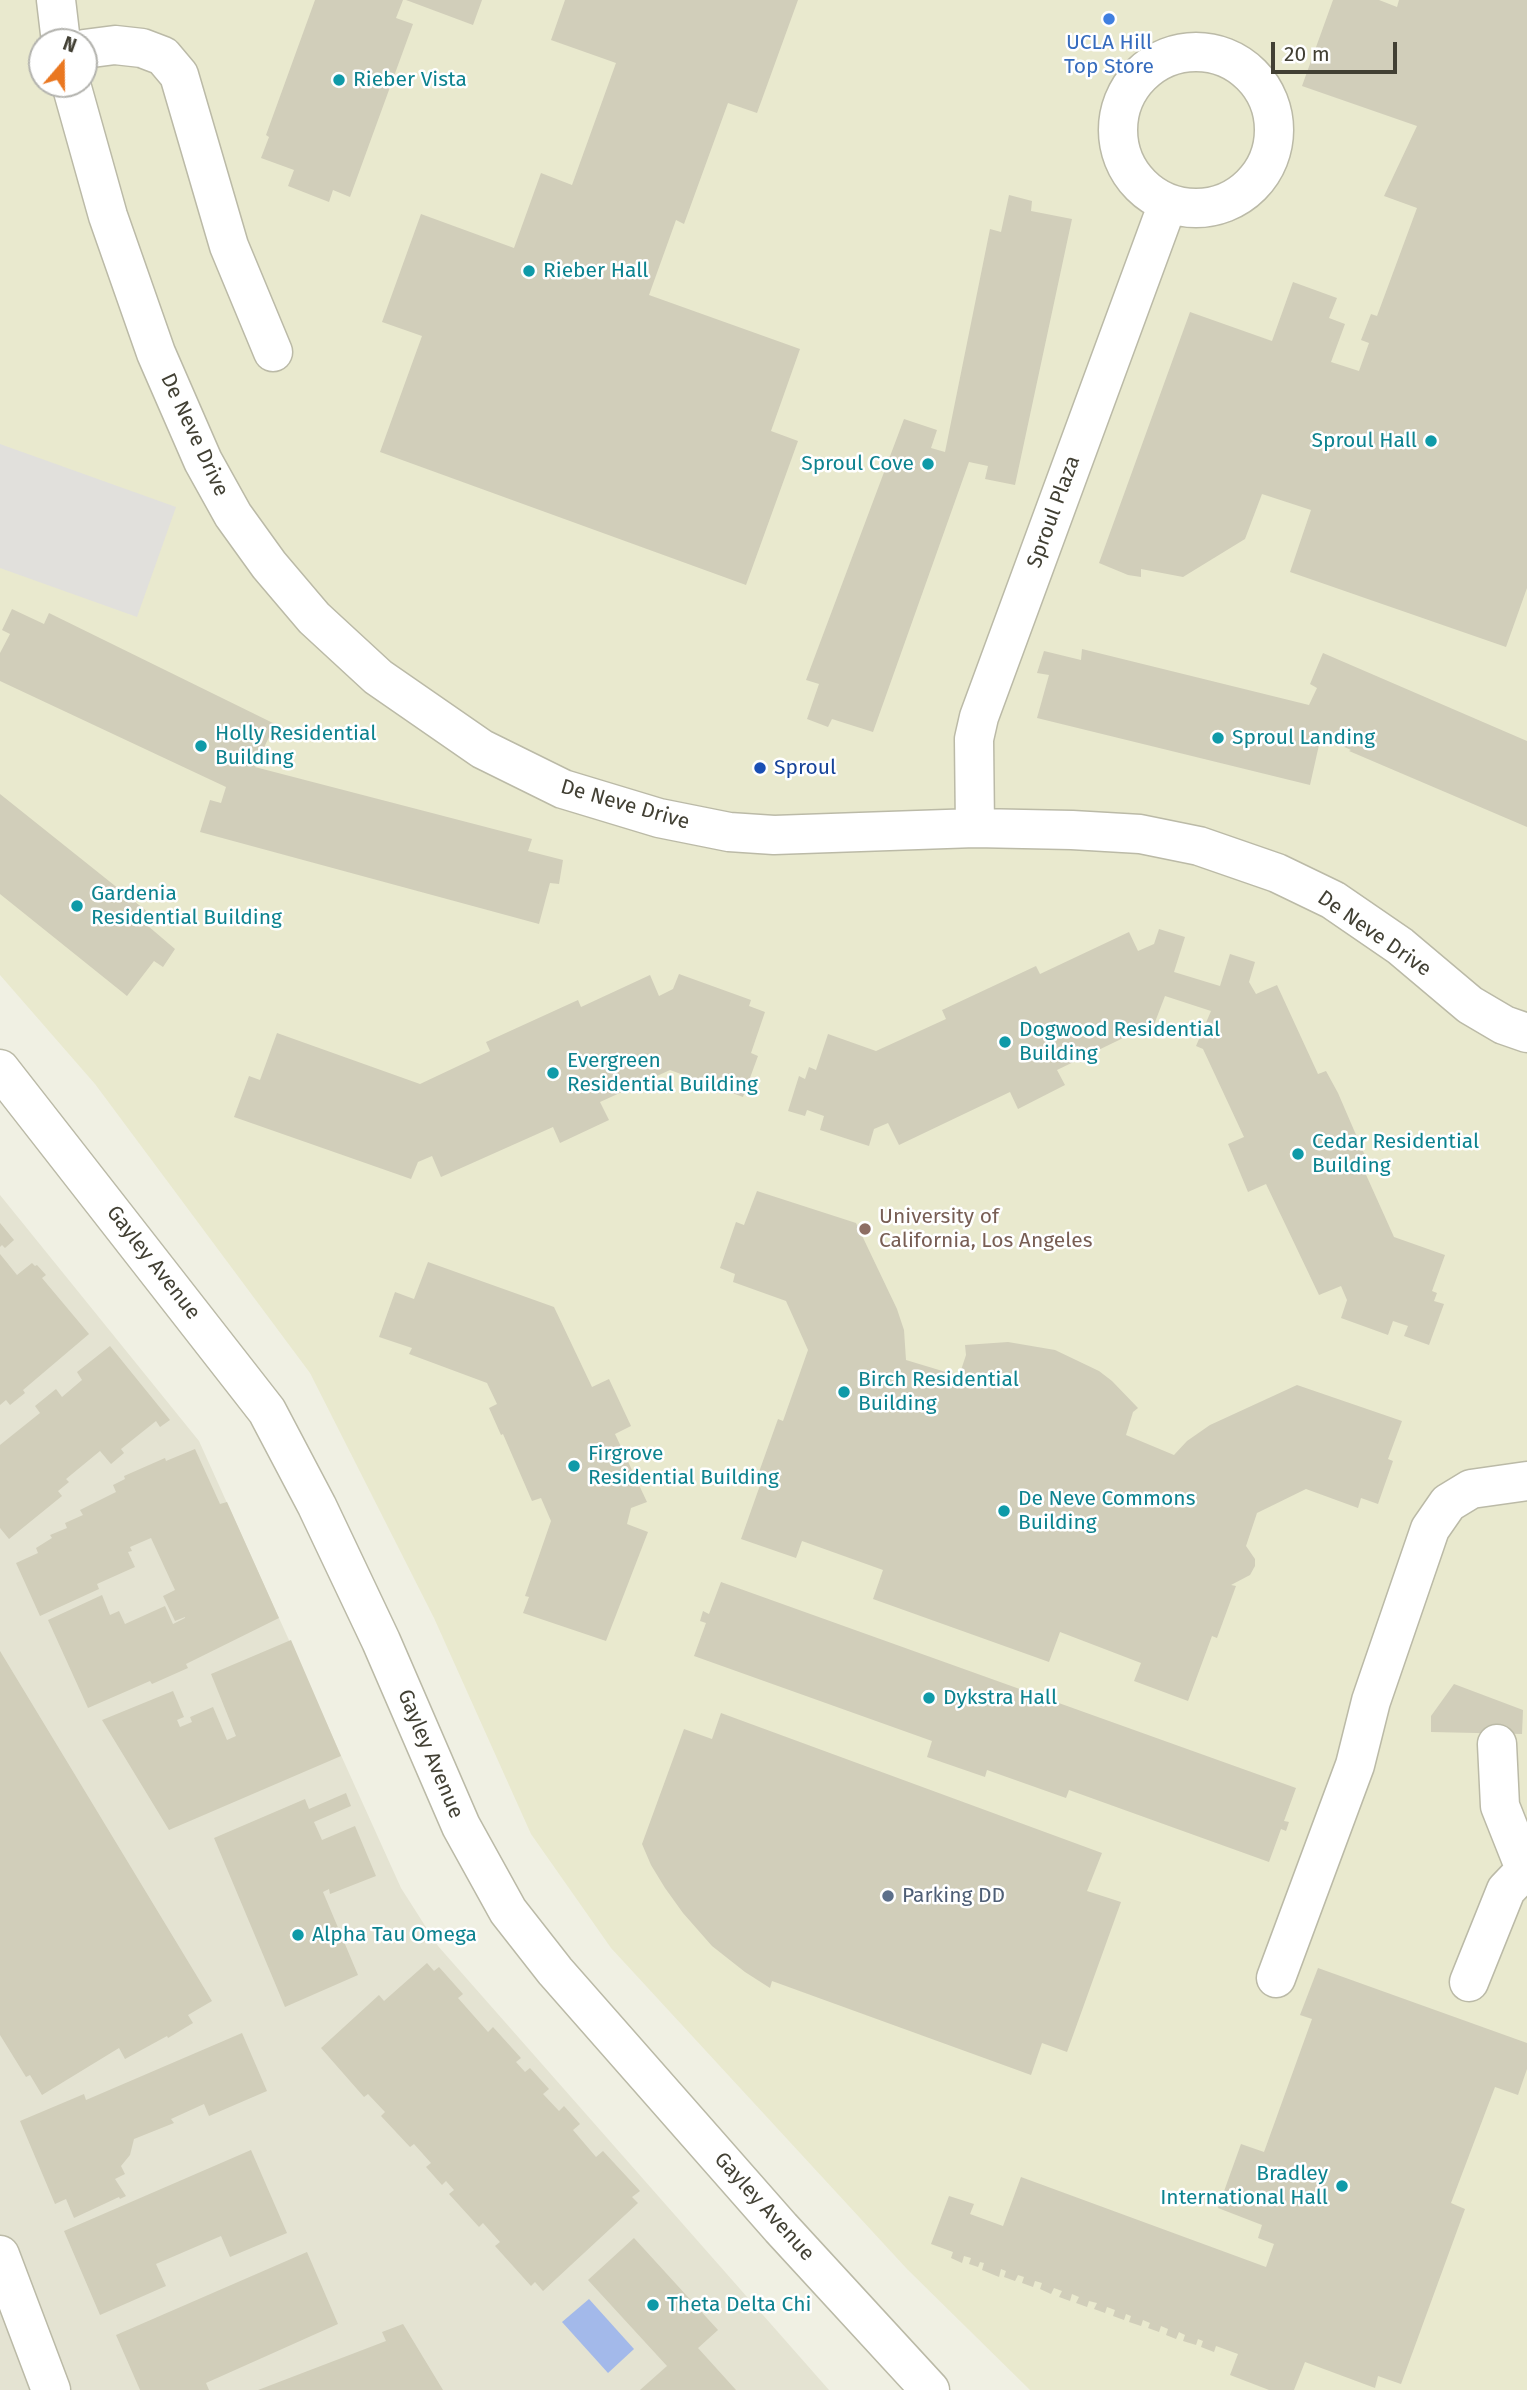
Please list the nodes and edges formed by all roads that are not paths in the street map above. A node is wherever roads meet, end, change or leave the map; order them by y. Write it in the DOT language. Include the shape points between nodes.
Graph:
graph roads {
  1 [pos="56,0"];
  2 [pos="59,28"];
  3 [pos="98,47"];
  4 [pos="75,98"];
  5 [pos="1168,203"];
  6 [pos="274,352"];
  7 [pos="975,828"];
  8 [pos="1527,1033"];
  9 [pos="0,1069"];
  10 [pos="1527,1481"];
  11 [pos="1497,1744"];
  12 [pos="1526,1868"];
  13 [pos="1276,1978"];
  14 [pos="1469,1982"];
  15 [pos="0,2255"];
  16 [pos="51,2390"];
  17 [pos="930,2390"];
  1 -- 2 [label="street"];
  3 -- 6 [label="street" via="142,48 163,56 179,75 229,246"];
  4 -- 7 [label="street, De Neve Drive" via="113,233 156,353 203,461 269,565 314,618 378,677 482,749 563,789 659,818 729,832 774,835"];
  5 -- 5 [label="street" via="1146,190 1129,169 1119,145 1118,118 1127,94 1153,65 1190,52 1215,54 1238,64 1258,81 1270,103 1275,128 1271,153 1260,176 1219,205 1194,208"];
  5 -- 7 [label="street, Sproul Plaza" via="979,717 974,739"];
  7 -- 8 [label="street, De Neve Drive" via="1140,834 1241,859 1333,900 1400,946 1469,1005"];
  9 -- 17 [label="street, Gayley Avenue" via="267,1411 381,1641 461,1826 508,1911 555,1971 781,2228"];
  10 -- 13 [label="street" via="1471,1489 1448,1503 1430,1529 1371,1701 1355,1765"];
  11 -- 12 [label="street" via="1500,1806"];
  12 -- 14 [label="street" via="1506,1890"];
  15 -- 16 [label="street"];
}
